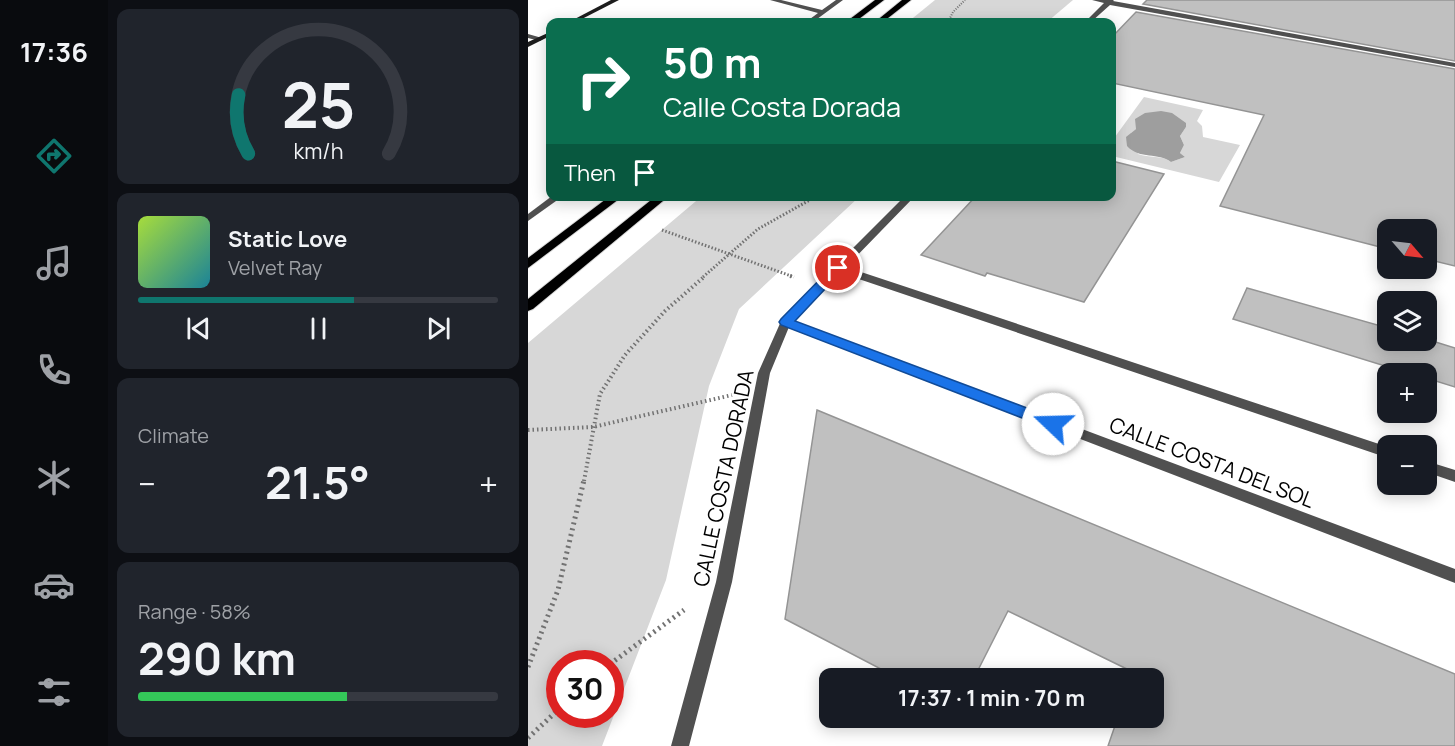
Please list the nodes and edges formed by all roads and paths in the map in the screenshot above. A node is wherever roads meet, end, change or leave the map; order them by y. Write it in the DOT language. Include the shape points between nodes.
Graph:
graph roads {
  1 [pos="616,0"];
  2 [pos="773,0"];
  3 [pos="840,0"];
  4 [pos="880,0"];
  5 [pos="907,0"];
  6 [pos="965,0"];
  7 [pos="1095,0"];
  8 [pos="1109,1"];
  9 [pos="824,12"];
  10 [pos="581,18"];
  11 [pos="815,18"];
  12 [pos="855,18"];
  13 [pos="884,18"];
  14 [pos="950,18"];
  15 [pos="1092,18"];
  16 [pos="528,36"];
  17 [pos="546,36"];
  18 [pos="540,39"];
  19 [pos="528,45"];
  20 [pos="1455,65"];
  21 [pos="552,201"];
  22 [pos="611,201"];
  23 [pos="658,201"];
  24 [pos="808,201"];
  25 [pos="906,201"];
  26 [pos="528,218"];
  27 [pos="634,221"];
  28 [pos="730,253"];
  29 [pos="528,264"];
  30 [pos="838,268"];
  31 [pos="820,286"];
  32 [pos="528,306"];
  33 [pos="786,322"];
  34 [pos="762,388"];
  35 [pos="592,426"];
  36 [pos="528,430"];
  37 [pos="1377,449"];
  38 [pos="1437,470"];
  39 [pos="1455,476"];
  40 [pos="1455,576"];
  41 [pos="724,582"];
  42 [pos="624,654"];
  43 [pos="528,667"];
  44 [pos="546,721"];
  45 [pos="528,738"];
  46 [pos="680,746"];
  1 -- 10 [label="street"];
  2 -- 9 [label="street"];
  3 -- 9 [label="street"];
  4 -- 12 [label="main road"];
  5 -- 13 [label="main road"];
  6 -- 14 [label="path"];
  7 -- 8 [label="street"];
  8 -- 15 [label="street"];
  8 -- 20 [label="street"];
  9 -- 11 [label="street"];
  16 -- 18 [label="street"];
  17 -- 18 [label="street"];
  18 -- 19 [label="street"];
  21 -- 26 [label="street"];
  22 -- 29 [label="main road"];
  23 -- 27 [label="main road"];
  24 -- 28 [label="path" via="758,229"];
  25 -- 30 [label="street, CALLE COSTA DORADA"];
  27 -- 28 [label="path"];
  27 -- 32 [label="main road"];
  28 -- 31 [label="path"];
  28 -- 35 [label="path" via="665,311 625,354 600,394"];
  30 -- 31 [label="street, CALLE COSTA DORADA"];
  30 -- 37 [label="street"];
  31 -- 33 [label="street, CALLE COSTA DORADA"];
  33 -- 34 [label="street, CALLE COSTA DORADA" via="764,373"];
  33 -- 40 [label="street, CALLE COSTA DEL SOL"];
  34 -- 35 [label="path"];
  34 -- 41 [label="street, CALLE COSTA DORADA"];
  35 -- 36 [label="path"];
  35 -- 43 [label="path" via="580,503 558,590"];
  38 -- 39 [label="street"];
  41 -- 42 [label="path"];
  41 -- 46 [label="street, CALLE COSTA DORADA"];
  44 -- 45 [label="path"];
}
